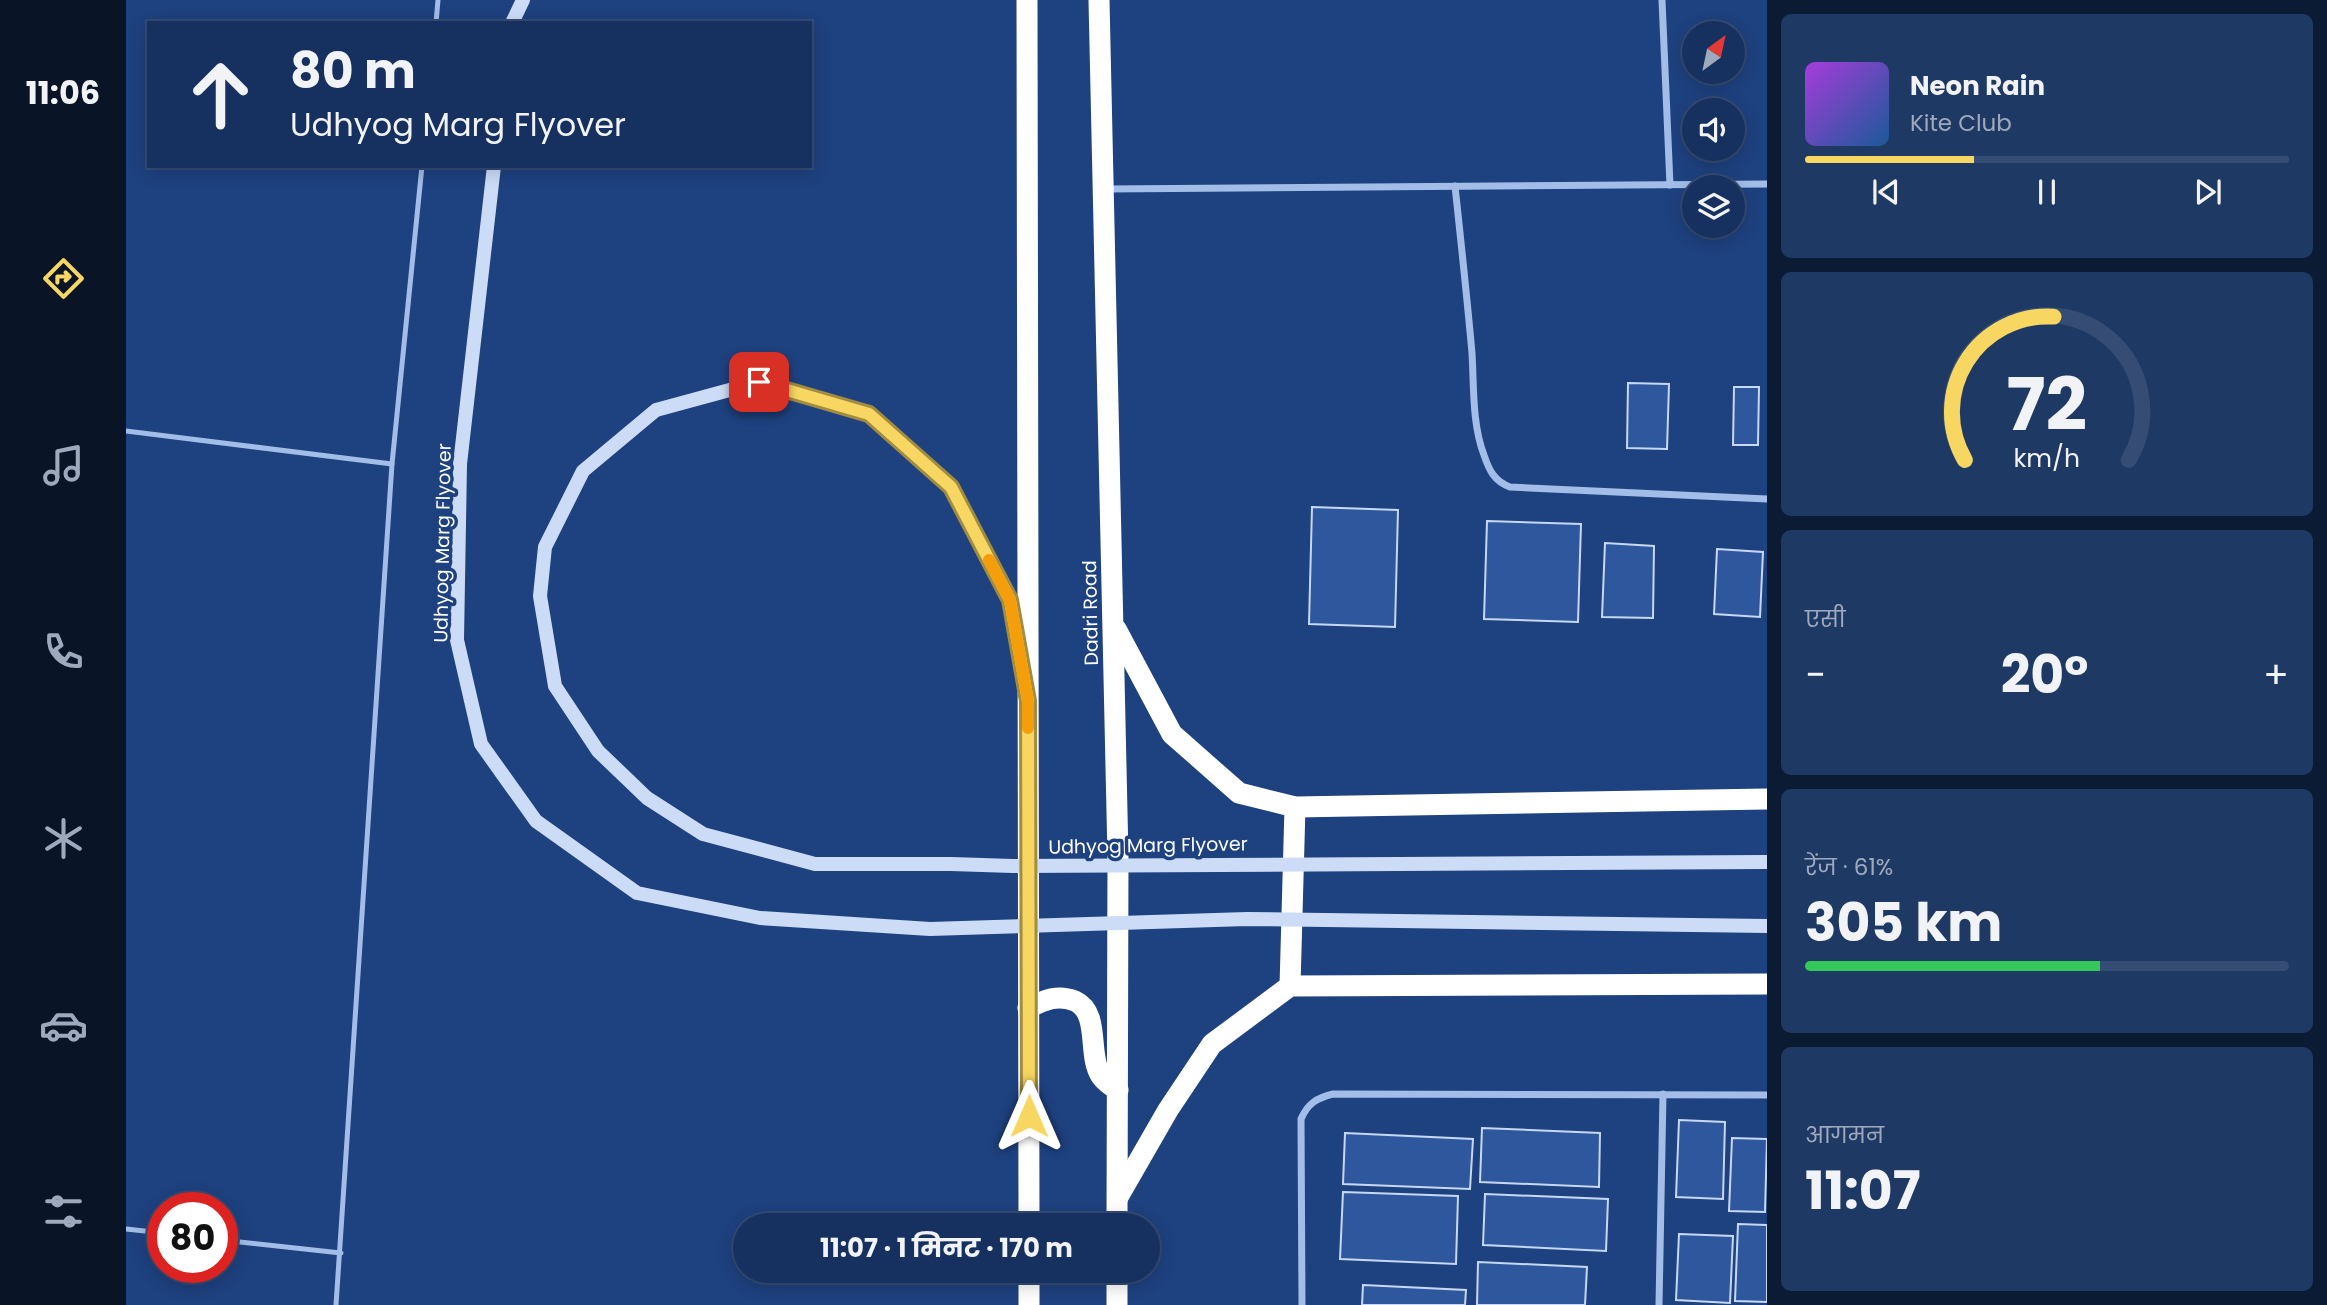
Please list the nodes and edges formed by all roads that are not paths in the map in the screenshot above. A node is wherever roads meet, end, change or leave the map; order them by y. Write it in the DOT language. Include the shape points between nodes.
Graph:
graph roads {
  1 [pos="438,0"];
  2 [pos="523,0"];
  3 [pos="1027,0"];
  4 [pos="1099,0"];
  5 [pos="1662,0"];
  6 [pos="436,21"];
  7 [pos="513,21"];
  8 [pos="422,168"];
  9 [pos="494,168"];
  10 [pos="1767,184"];
  11 [pos="1670,185"];
  12 [pos="1455,186"];
  13 [pos="1103,189"];
  14 [pos="126,431"];
  15 [pos="393,464"];
  16 [pos="1767,499"];
  17 [pos="1113,625"];
  18 [pos="1028,701"];
  19 [pos="1767,799"];
  20 [pos="1294,807"];
  21 [pos="1767,862"];
  22 [pos="1767,926"];
  23 [pos="1767,984"];
  24 [pos="1290,986"];
  25 [pos="1028,1008"];
  26 [pos="1118,1090"];
  27 [pos="1662,1094"];
  28 [pos="1767,1095"];
  29 [pos="1117,1199"];
  30 [pos="1029,1213"];
  31 [pos="1117,1213"];
  32 [pos="126,1229"];
  33 [pos="147,1231"];
  34 [pos="238,1242"];
  35 [pos="341,1253"];
  36 [pos="1029,1283"];
  37 [pos="1117,1283"];
  38 [pos="336,1305"];
  39 [pos="1029,1305"];
  40 [pos="1117,1305"];
  41 [pos="1302,1305"];
  42 [pos="1659,1305"];
  1 -- 6 [label="lane"];
  2 -- 7 [label="main road"];
  3 -- 18 [label="highway"];
  4 -- 13 [label="highway, Dadri Road"];
  5 -- 11 [label="street"];
  8 -- 15 [label="lane"];
  9 -- 22 [label="main road, Udhyog Marg Flyover, bridge" via="460,464 457,640 481,744 536,821 637,892 760,918 930,929 1247,919"];
  10 -- 11 [label="street"];
  11 -- 12 [label="street"];
  12 -- 13 [label="street"];
  12 -- 16 [label="street" via="1478,425 1492,475 1510,486"];
  13 -- 17 [label="highway, Dadri Road"];
  14 -- 15 [label="lane"];
  15 -- 35 [label="lane"];
  17 -- 20 [label="highway" via="1172,734 1239,793"];
  17 -- 26 [label="highway, Dadri Road"];
  18 -- 21 [label="main road, Udhyog Marg Flyover, bridge" via="1010,600 951,487 869,414 759,382 656,410 583,471 545,547 540,596 555,686 597,751 647,798 703,834 815,864"];
  18 -- 25 [label="highway"];
  19 -- 20 [label="highway"];
  20 -- 24 [label="highway"];
  23 -- 24 [label="highway"];
  24 -- 29 [label="highway" via="1212,1044"];
  25 -- 26 [label="highway" via="1059,997 1082,1005 1088,1014 1098,1069"];
  25 -- 30 [label="highway"];
  26 -- 29 [label="highway, Dadri Road"];
  27 -- 28 [label="street"];
  27 -- 41 [label="street" via="1334,1094 1317,1098 1301,1119"];
  27 -- 42 [label="street"];
  29 -- 31 [label="highway, Dadri Road"];
  32 -- 33 [label="lane"];
  34 -- 35 [label="lane"];
  35 -- 38 [label="lane"];
  36 -- 39 [label="highway"];
  37 -- 40 [label="highway"];
}
